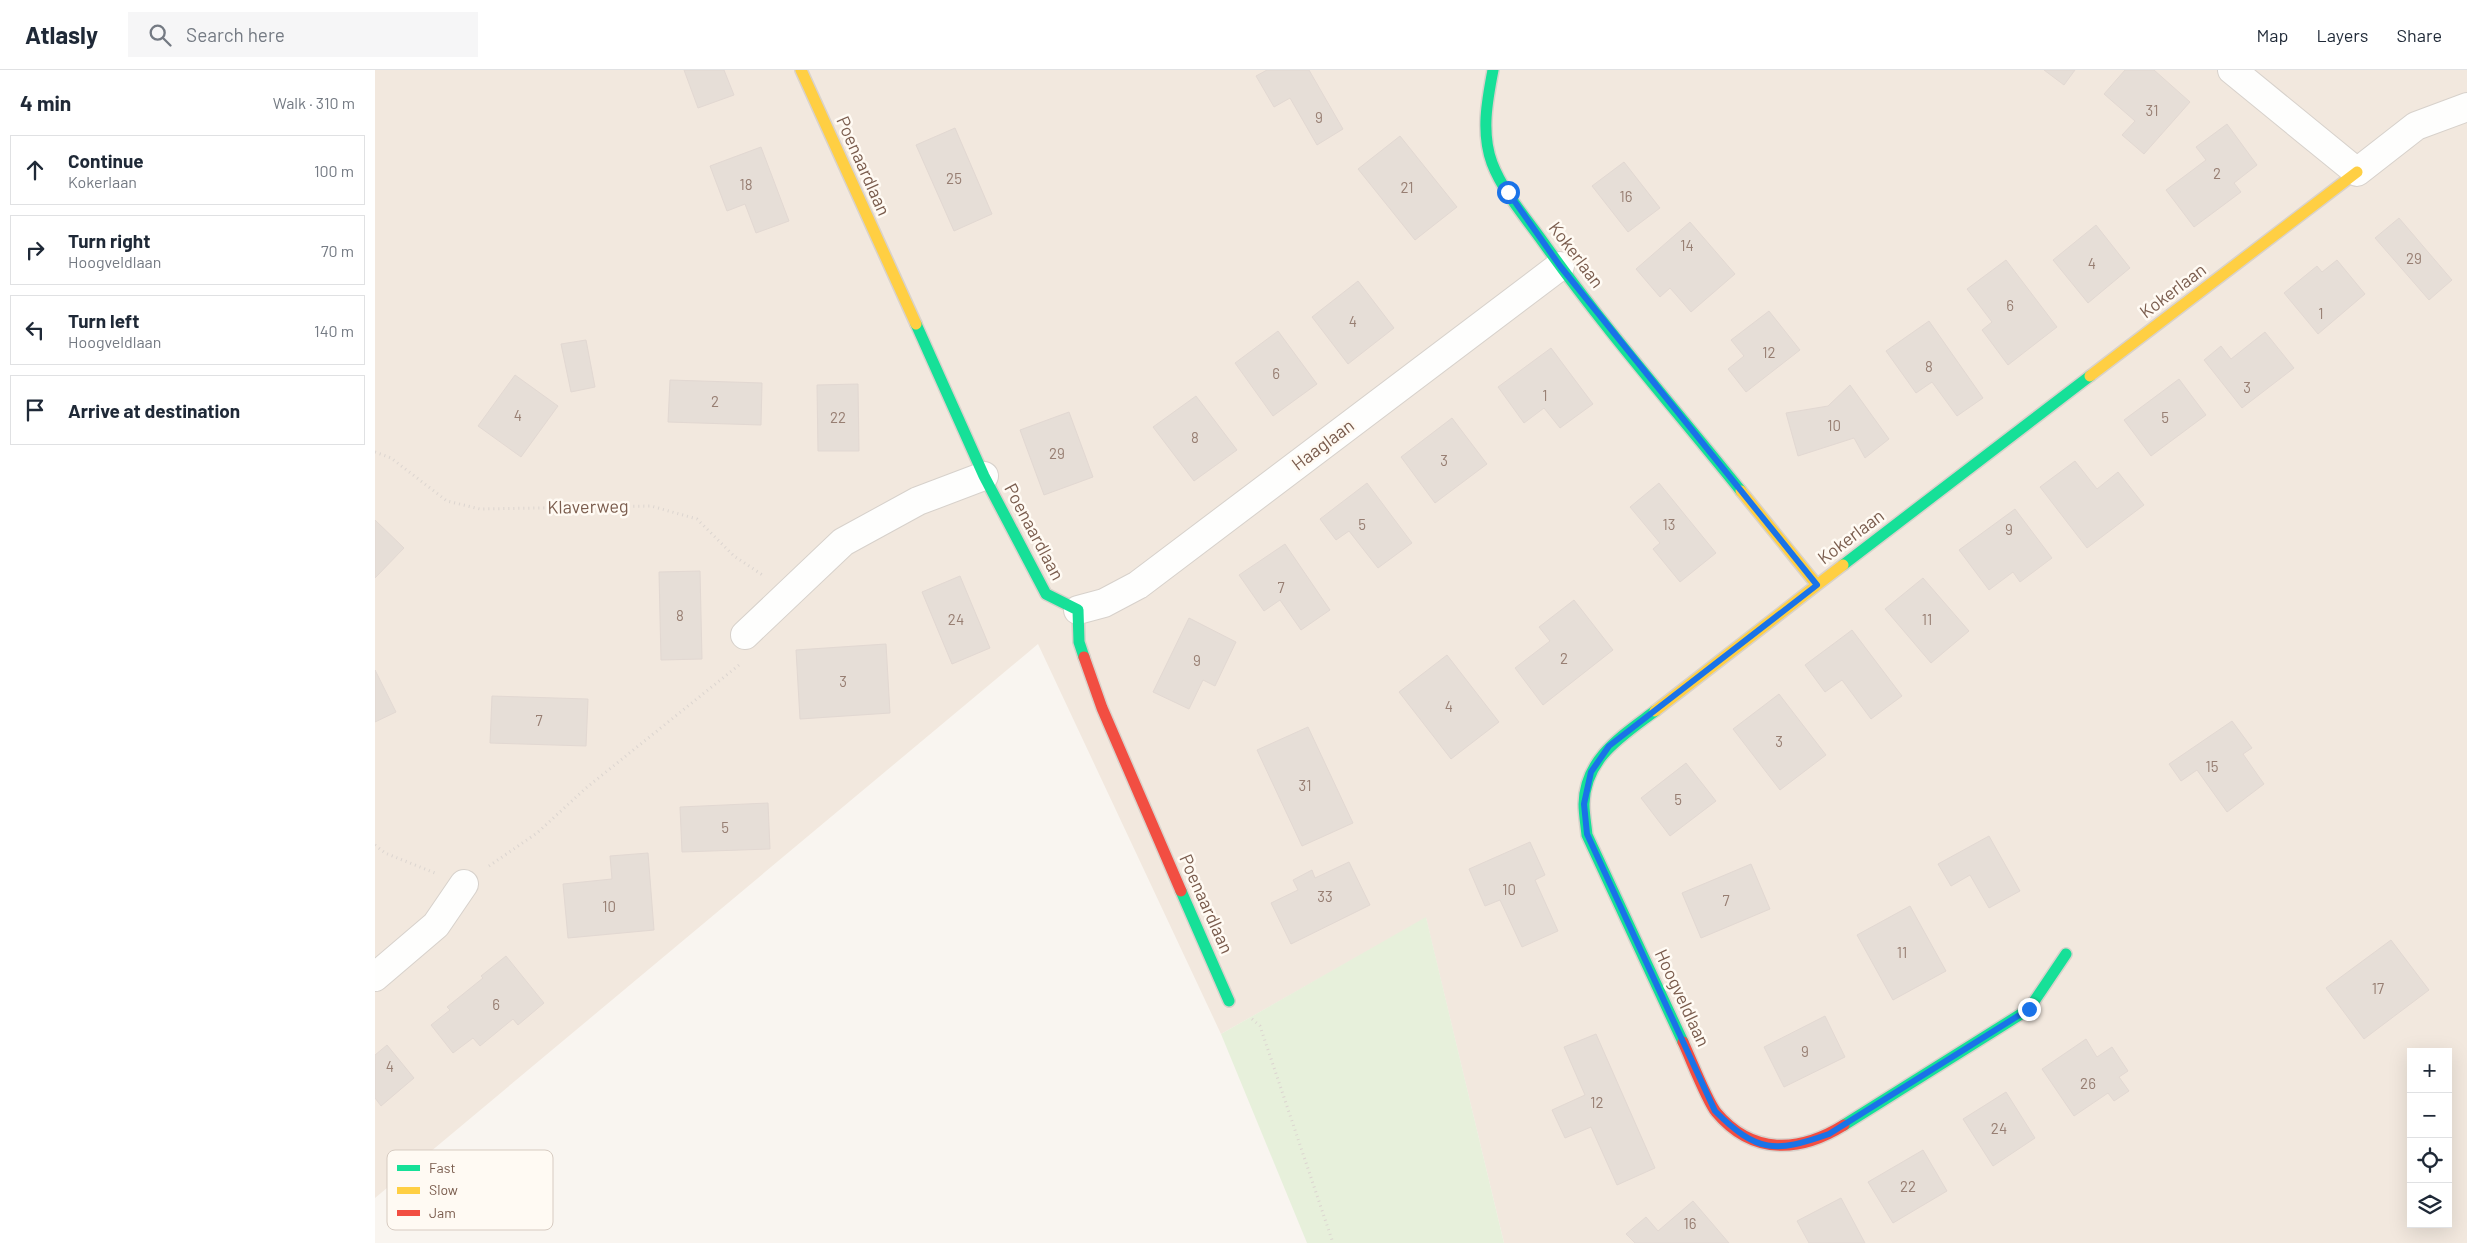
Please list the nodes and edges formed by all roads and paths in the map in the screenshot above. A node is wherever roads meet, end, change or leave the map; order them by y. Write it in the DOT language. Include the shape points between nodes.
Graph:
graph roads {
  1 [pos="801,70"];
  2 [pos="1493,70"];
  3 [pos="2232,70"];
  4 [pos="2467,107"];
  5 [pos="2357,172"];
  6 [pos="1560,266"];
  7 [pos="375,452"];
  8 [pos="984,476"];
  9 [pos="1817,585"];
  10 [pos="789,593"];
  11 [pos="1078,610"];
  12 [pos="745,635"];
  13 [pos="375,845"];
  14 [pos="464,884"];
  15 [pos="2066,954"];
  16 [pos="375,977"];
  17 [pos="1229,1001"];
  18 [pos="1333,1243"];
  1 -- 8 [label="street, Poenaardlaan"];
  2 -- 6 [label="street, Kokerlaan" via="1485,105 1492,163 1508,192"];
  3 -- 5 [label="street"];
  4 -- 5 [label="street" via="2416,126"];
  5 -- 9 [label="street, Kokerlaan"];
  6 -- 9 [label="street, Kokerlaan"];
  6 -- 11 [label="street, Haaglaan" via="1138,585 1104,603"];
  7 -- 10 [label="path, Klaverweg" via="391,458 447,501 480,510 651,506 697,519 734,556"];
  8 -- 10 [label="street" via="918,501 843,542"];
  8 -- 11 [label="street, Poenaardlaan" via="1046,594"];
  9 -- 15 [label="street, Hoogveldlaan" via="1609,746 1591,772 1584,804 1587,834 1715,1111 1736,1132 1763,1146 1794,1146 1829,1134 2029,1009"];
  10 -- 12 [label="street"];
  11 -- 17 [label="street, Poenaardlaan" via="1079,642 1102,708"];
  12 -- 14 [label="path" via="743,661 585,788 537,833"];
  13 -- 14 [label="path" via="385,853"];
  14 -- 16 [label="street" via="436,925"];
  17 -- 18 [label="path" via="1260,1026"];
}
